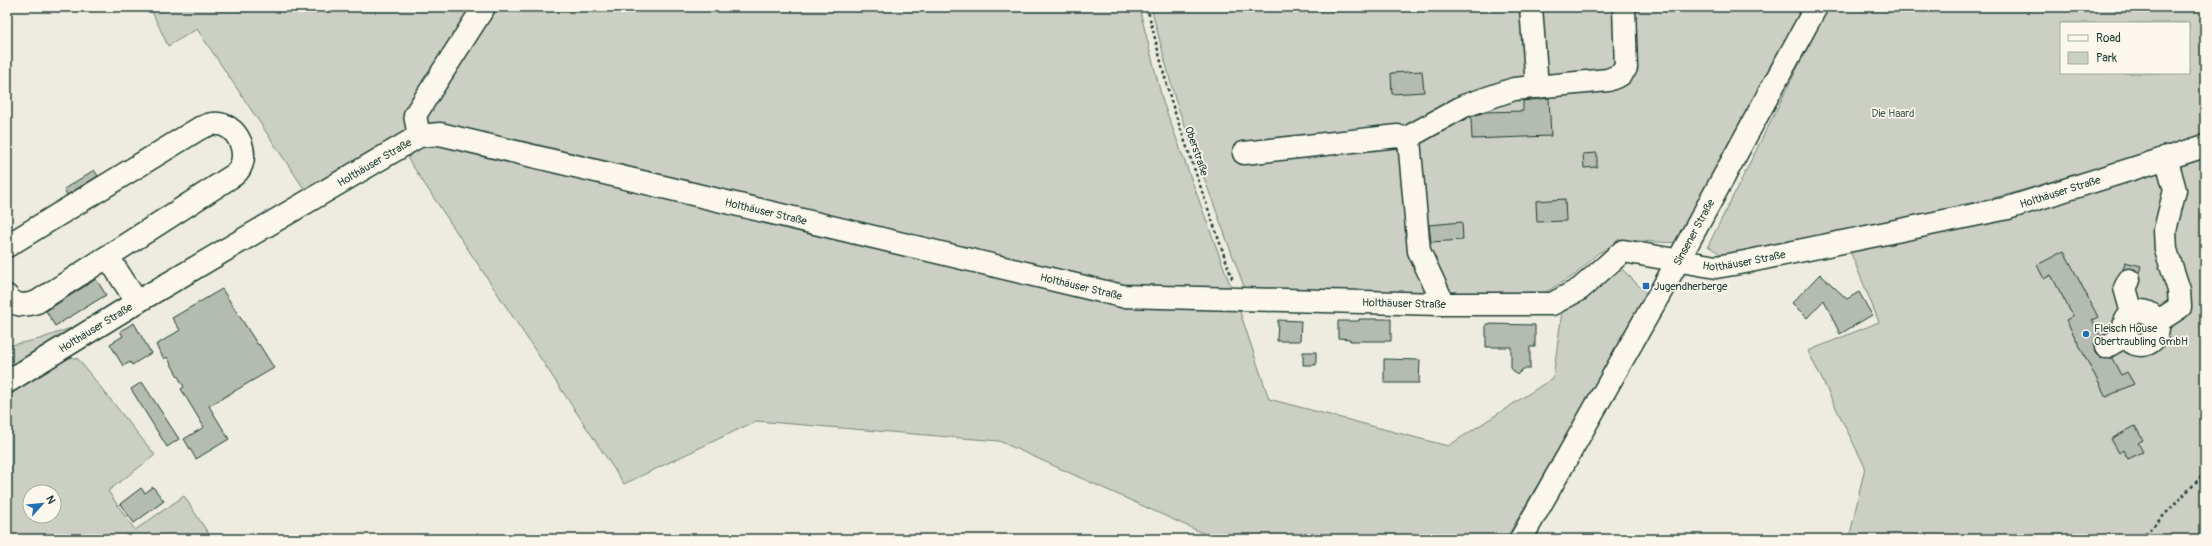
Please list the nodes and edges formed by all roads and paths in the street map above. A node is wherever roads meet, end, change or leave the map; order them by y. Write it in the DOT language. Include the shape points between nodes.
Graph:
graph roads {
  1 [pos="484,7"];
  2 [pos="1147,7"];
  3 [pos="1531,7"];
  4 [pos="1624,7"];
  5 [pos="1816,7"];
  6 [pos="1537,87"];
  7 [pos="419,136"];
  8 [pos="1409,140"];
  9 [pos="2205,146"];
  10 [pos="1244,153"];
  11 [pos="2166,157"];
  12 [pos="7,246"];
  13 [pos="108,256"];
  14 [pos="1678,261"];
  15 [pos="2129,280"];
  16 [pos="7,296"];
  17 [pos="1239,298"];
  18 [pos="137,302"];
  19 [pos="1440,304"];
  20 [pos="2132,313"];
  21 [pos="2157,322"];
  22 [pos="2125,336"];
  23 [pos="2106,347"];
  24 [pos="7,382"];
  25 [pos="2205,473"];
  26 [pos="1521,539"];
  27 [pos="2141,539"];
  1 -- 7 [label="street" via="415,115"];
  2 -- 17 [label="path, Oberstraße" via="1171,101"];
  3 -- 6 [label="street"];
  4 -- 6 [label="street" via="1626,68 1620,75 1608,80"];
  5 -- 14 [label="street, Sinsener Straße"];
  6 -- 8 [label="street" via="1514,89 1464,106 1412,135"];
  7 -- 17 [label="street, Holthäuser Straße" via="440,134 1122,296"];
  7 -- 18 [label="street, Holthäuser Straße"];
  8 -- 10 [label="street" via="1398,136"];
  8 -- 19 [label="street" via="1419,251 1439,294"];
  9 -- 11 [label="street, Holthäuser Straße"];
  11 -- 14 [label="street, Holthäuser Straße" via="2008,208 1716,267"];
  11 -- 21 [label="street" via="2175,190 2165,230 2166,250 2179,290 2180,307"];
  12 -- 13 [label="street" via="200,128 213,124 230,128 244,152 240,170"];
  13 -- 16 [label="street" via="27,306 17,305"];
  13 -- 18 [label="street"];
  14 -- 19 [label="street, Holthäuser Straße" via="1623,251 1580,289 1552,304"];
  14 -- 26 [label="street, Sinsener Straße"];
  15 -- 20 [label="street" via="2125,288"];
  17 -- 19 [label="street, Holthäuser Straße"];
  18 -- 24 [label="street, Holthäuser Straße"];
  20 -- 21 [label="street" via="2150,313"];
  20 -- 22 [label="street" via="2124,322"];
  21 -- 22 [label="street" via="2158,334 2146,345 2136,345"];
  22 -- 23 [label="street"];
  25 -- 27 [label="path"];
}
